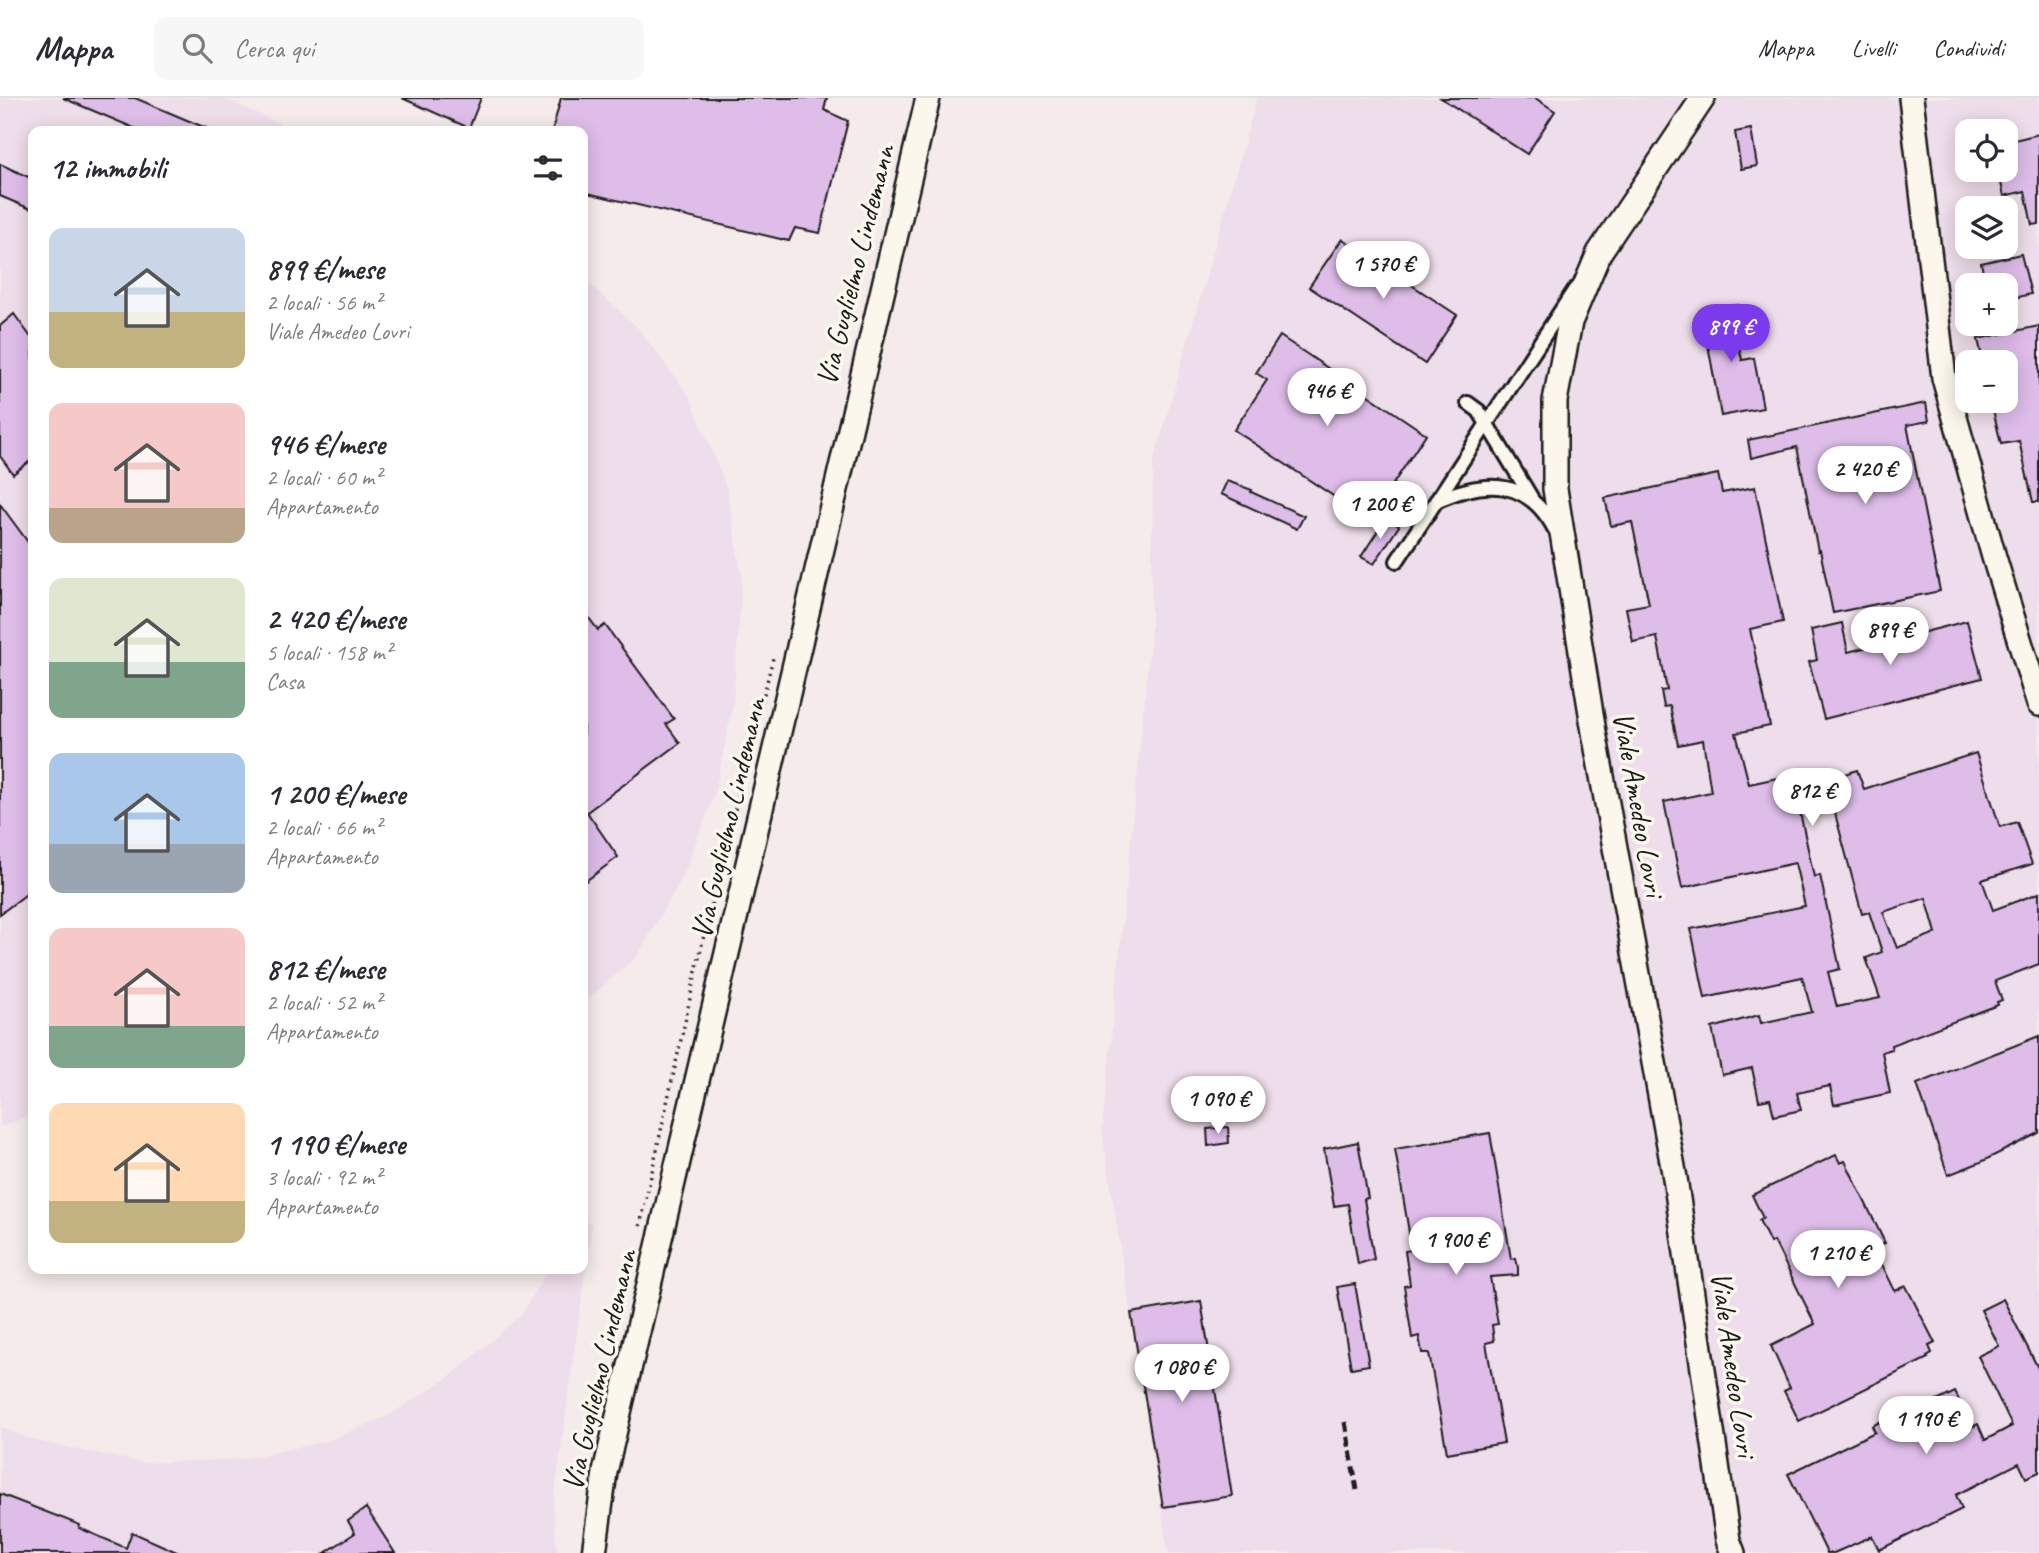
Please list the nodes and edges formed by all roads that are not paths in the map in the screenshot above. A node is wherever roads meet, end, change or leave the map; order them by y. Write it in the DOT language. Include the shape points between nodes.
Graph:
graph roads {
  1 [pos="928,98"];
  2 [pos="1703,98"];
  3 [pos="1911,98"];
  4 [pos="1599,253"];
  5 [pos="1468,403"];
  6 [pos="1487,423"];
  7 [pos="1531,497"];
  8 [pos="1435,501"];
  9 [pos="1563,545"];
  10 [pos="1397,561"];
  11 [pos="2039,704"];
  12 [pos="594,1553"];
  13 [pos="1732,1553"];
  1 -- 12 [label="street, Via Guglielmo Lindemann" via="605,1472"];
  2 -- 4 [label="street, Viale Amedeo Lovri"];
  3 -- 11 [label="street" via="1944,378"];
  4 -- 6 [label="lane"];
  4 -- 9 [label="street, Viale Amedeo Lovri" via="1570,322 1555,401 1555,489"];
  5 -- 6 [label="lane"];
  6 -- 7 [label="lane"];
  6 -- 8 [label="lane"];
  7 -- 8 [label="lane" via="1497,487 1475,488"];
  7 -- 9 [label="lane"];
  8 -- 10 [label="lane"];
  9 -- 13 [label="street, Viale Amedeo Lovri" via="1675,1178"];
}
